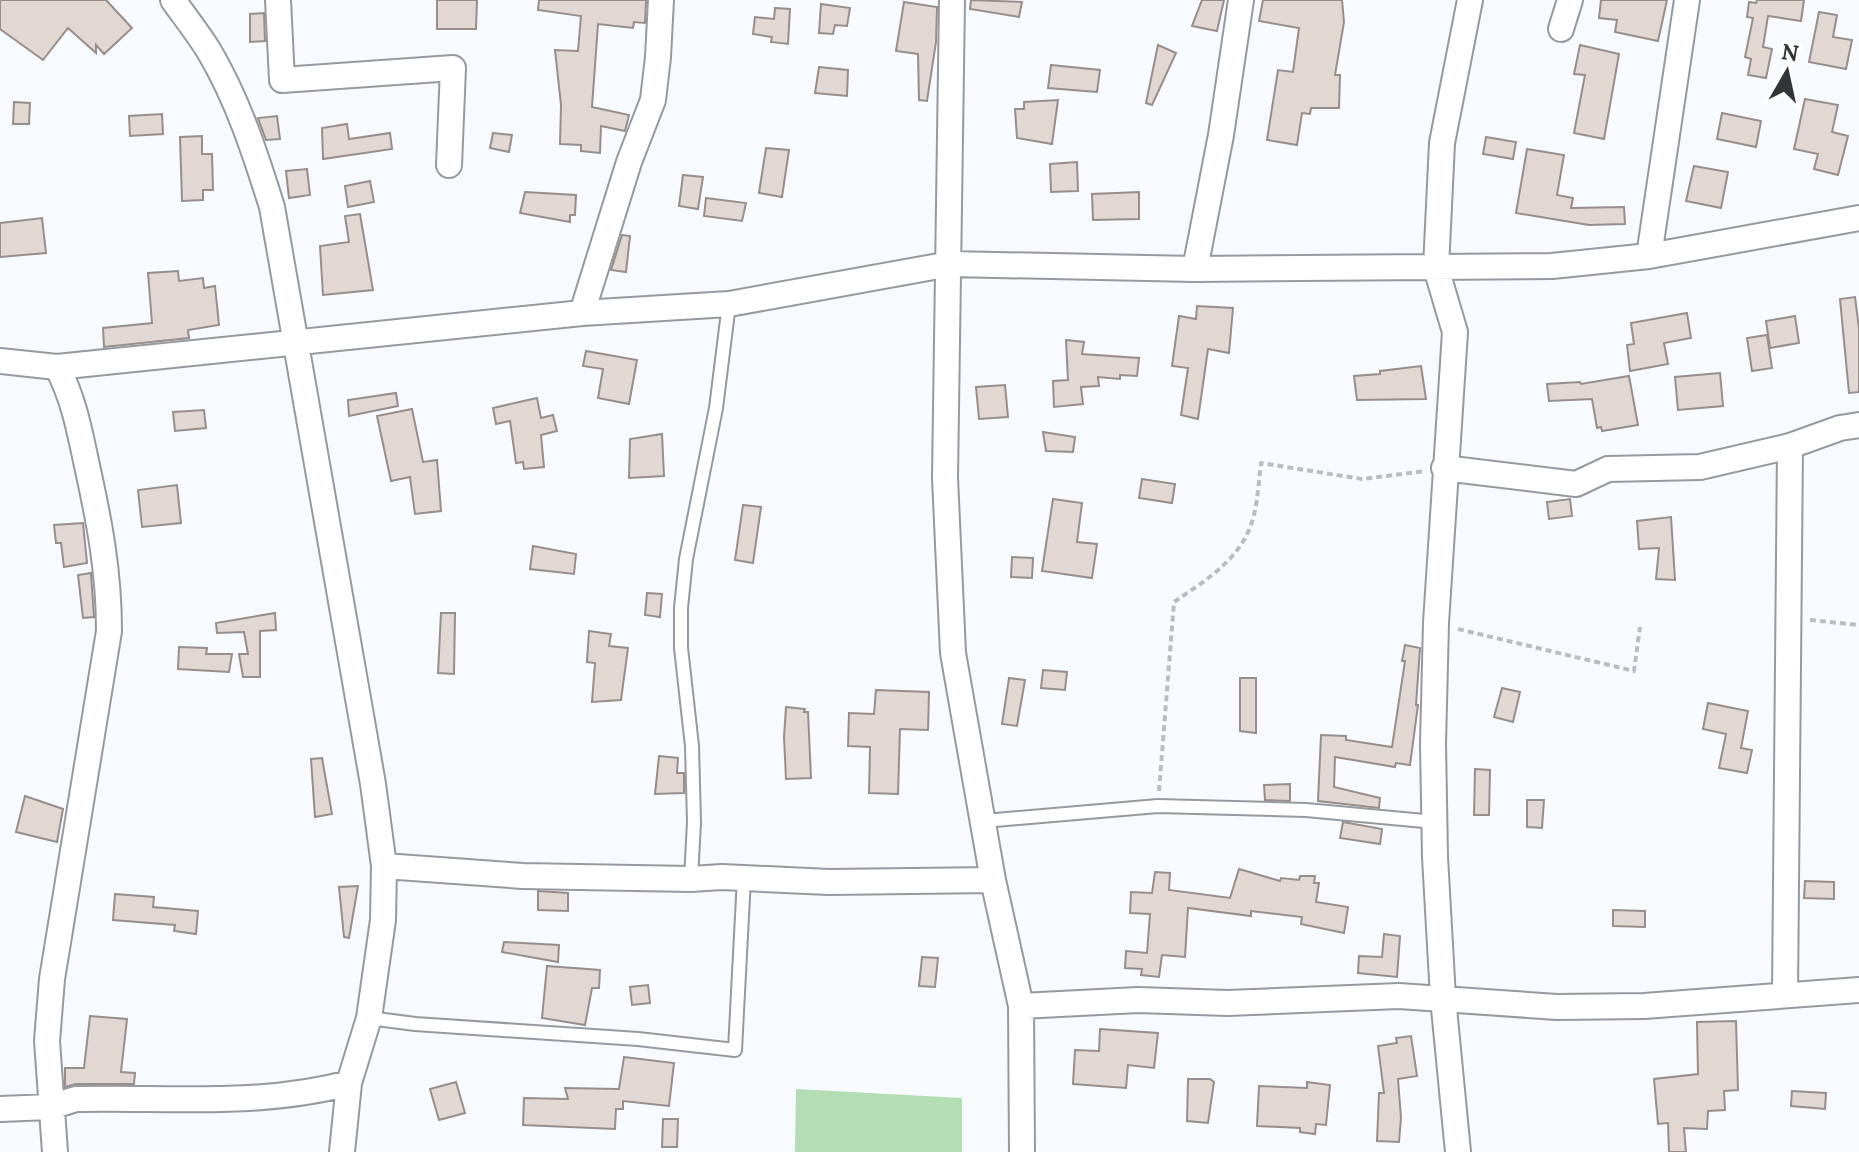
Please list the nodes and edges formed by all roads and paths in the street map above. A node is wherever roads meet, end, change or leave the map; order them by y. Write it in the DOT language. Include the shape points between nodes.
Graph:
graph roads {
  1 [pos="173,0"];
  2 [pos="278,0"];
  3 [pos="661,0"];
  4 [pos="952,0"];
  5 [pos="1241,0"];
  6 [pos="1470,0"];
  7 [pos="1570,0"];
  8 [pos="1687,0"];
  9 [pos="1561,29"];
  10 [pos="449,165"];
  11 [pos="1859,218"];
  12 [pos="1649,256"];
  13 [pos="950,264"];
  14 [pos="1436,268"];
  15 [pos="1195,269"];
  16 [pos="729,304"];
  17 [pos="582,313"];
  18 [pos="297,344"];
  19 [pos="0,361"];
  20 [pos="57,367"];
  21 [pos="1859,425"];
  22 [pos="1790,446"];
  23 [pos="1444,468"];
  24 [pos="1789,619"];
  25 [pos="1436,623"];
  26 [pos="1859,625"];
  27 [pos="1640,627"];
  28 [pos="1158,806"];
  29 [pos="984,821"];
  30 [pos="1435,822"];
  31 [pos="384,866"];
  32 [pos="744,878"];
  33 [pos="691,879"];
  34 [pos="993,880"];
  35 [pos="1859,990"];
  36 [pos="1785,994"];
  37 [pos="1443,998"];
  38 [pos="1021,1006"];
  39 [pos="369,1018"];
  40 [pos="349,1083"];
  41 [pos="50,1107"];
  42 [pos="0,1109"];
  43 [pos="55,1152"];
  44 [pos="342,1152"];
  45 [pos="1022,1152"];
  46 [pos="1458,1152"];
  1 -- 18 [label="street" via="220,72 254,150 272,207"];
  2 -- 10 [label="street" via="282,80 453,68"];
  3 -- 17 [label="street" via="653,100"];
  4 -- 13 [label="street"];
  5 -- 15 [label="street"];
  6 -- 14 [label="street" via="1442,143"];
  7 -- 9 [label="street"];
  8 -- 12 [label="street"];
  11 -- 12 [label="street"];
  12 -- 14 [label="street" via="1552,266"];
  13 -- 15 [label="street"];
  13 -- 16 [label="street"];
  13 -- 29 [label="street" via="945,478 953,653"];
  14 -- 15 [label="street"];
  14 -- 23 [label="street" via="1455,332"];
  16 -- 17 [label="street"];
  16 -- 33 [label="lane" via="681,608 692,746"];
  17 -- 18 [label="street"];
  18 -- 20 [label="street"];
  18 -- 31 [label="street"];
  19 -- 20 [label="street"];
  20 -- 41 [label="street" via="70,390 98,514 108,576 109,631 52,979 47,1041"];
  21 -- 22 [label="street"];
  22 -- 23 [label="street" via="1700,467 1608,469 1576,484"];
  22 -- 24 [label="street"];
  23 -- 25 [label="street"];
  23 -- 28 [label="path" via="1362,479 1261,463 1248,531 1217,573 1174,602"];
  24 -- 26 [label="path"];
  24 -- 36 [label="street"];
  25 -- 27 [label="path" via="1634,671"];
  25 -- 30 [label="street"];
  28 -- 29 [label="lane"];
  28 -- 30 [label="lane" via="1306,810"];
  29 -- 34 [label="street"];
  30 -- 37 [label="street"];
  31 -- 33 [label="street" via="523,876"];
  31 -- 39 [label="street" via="380,951"];
  32 -- 33 [label="street"];
  32 -- 34 [label="street"];
  32 -- 39 [label="lane" via="735,1050"];
  34 -- 38 [label="street"];
  35 -- 36 [label="street"];
  36 -- 37 [label="street" via="1644,1006 1557,1007"];
  37 -- 38 [label="street"];
  37 -- 46 [label="street"];
  38 -- 45 [label="street"];
  39 -- 40 [label="street"];
  40 -- 41 [label="street" via="244,1099 76,1099"];
  40 -- 44 [label="street"];
  41 -- 42 [label="street"];
  41 -- 43 [label="street"];
}
